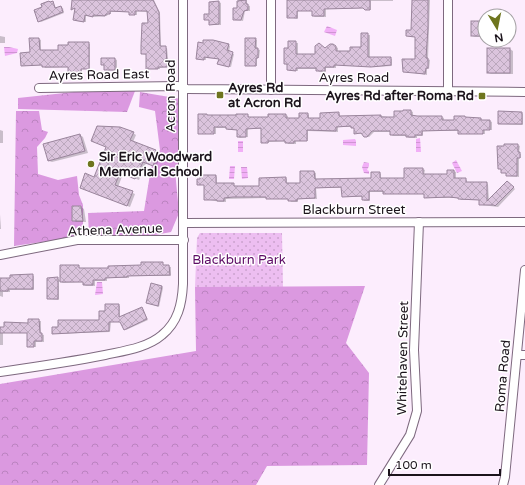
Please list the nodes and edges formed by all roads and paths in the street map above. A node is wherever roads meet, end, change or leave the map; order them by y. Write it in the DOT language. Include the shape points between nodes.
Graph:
graph roads {
  1 [pos="183,0"];
  2 [pos="272,0"];
  3 [pos="448,0"];
  4 [pos="39,88"];
  5 [pos="182,88"];
  6 [pos="270,90"];
  7 [pos="448,90"];
  8 [pos="525,92"];
  9 [pos="418,222"];
  10 [pos="525,222"];
  11 [pos="184,223"];
  12 [pos="184,240"];
  13 [pos="0,255"];
  14 [pos="525,270"];
  15 [pos="521,355"];
  16 [pos="0,372"];
  17 [pos="379,485"];
  18 [pos="503,485"];
  1 -- 5 [label="street, Acron Road"];
  2 -- 6 [label="street"];
  3 -- 7 [label="street"];
  4 -- 5 [label="street, Ayres Road East"];
  5 -- 6 [label="street, Ayres Road"];
  5 -- 11 [label="street, Acron Road"];
  6 -- 7 [label="street, Ayres Road"];
  7 -- 8 [label="street, Ayres Road"];
  9 -- 10 [label="street, Blackburn Street"];
  9 -- 11 [label="street, Blackburn Street"];
  9 -- 17 [label="street, Whitehaven Street" via="414,350 417,411 410,435"];
  11 -- 12 [label="street, Acron Road"];
  12 -- 13 [label="street, Athena Avenue" via="77,240"];
  12 -- 16 [label="street, Acron Road" via="182,300 178,315 161,336 139,348 60,364"];
  14 -- 15 [label="street, Roma Road"];
  15 -- 18 [label="street, Roma Road"];
}
